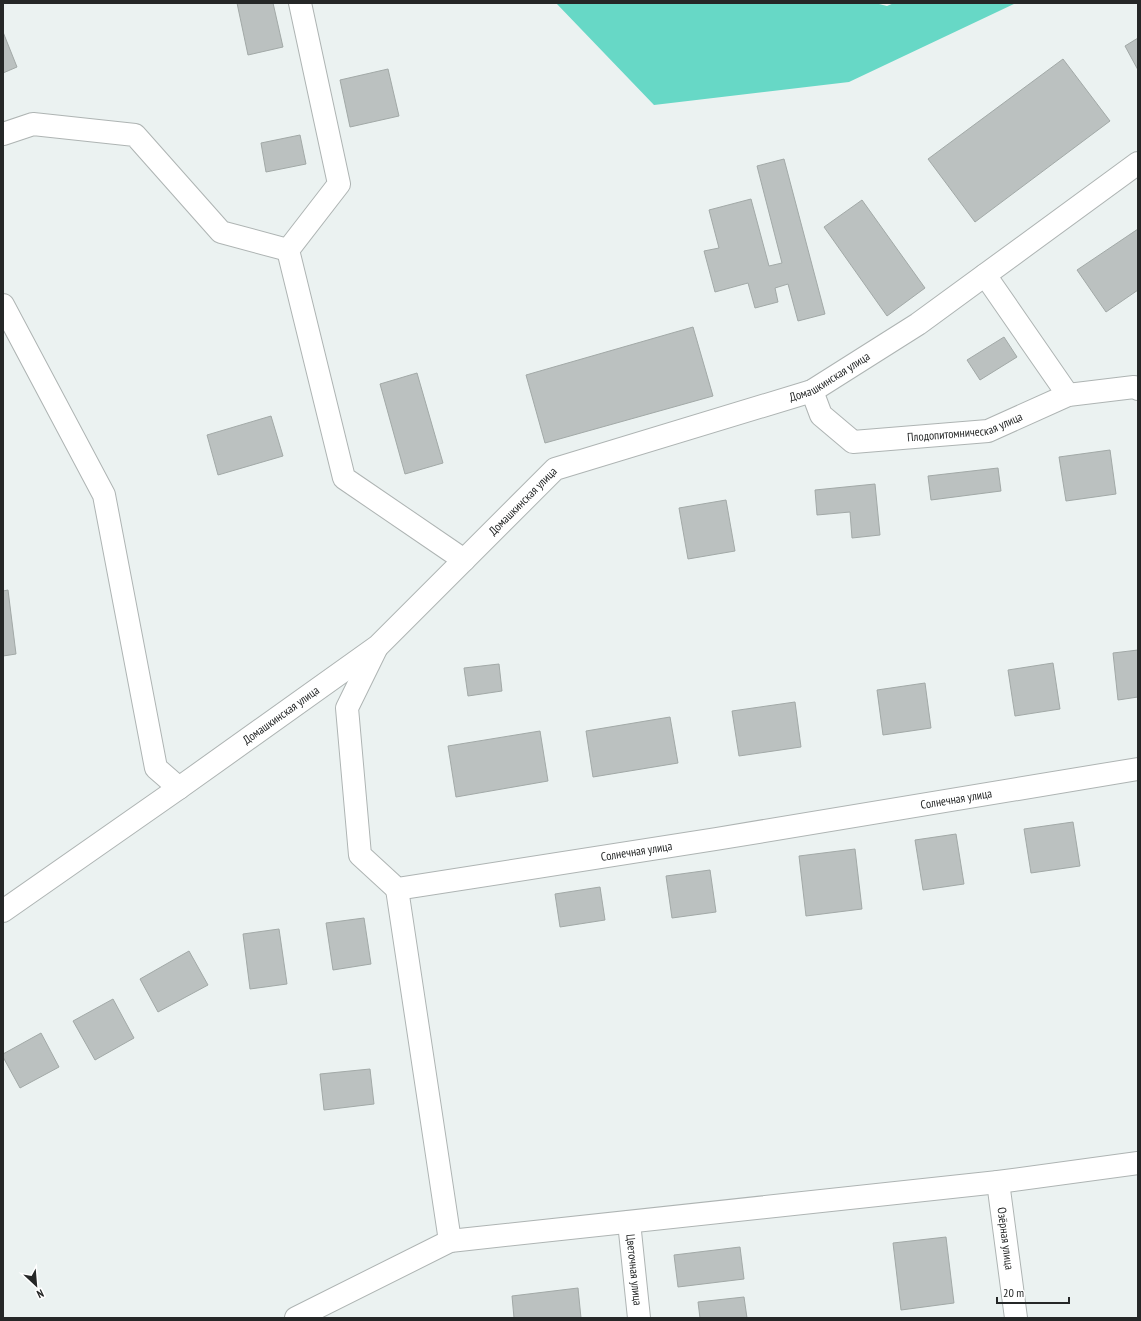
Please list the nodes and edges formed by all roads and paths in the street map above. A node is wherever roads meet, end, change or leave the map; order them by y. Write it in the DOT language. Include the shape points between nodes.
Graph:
graph roads {
  1 [pos="300,3"];
  2 [pos="3,134"];
  3 [pos="1138,163"];
  4 [pos="288,250"];
  5 [pos="985,275"];
  6 [pos="3,306"];
  7 [pos="1138,389"];
  8 [pos="812,391"];
  9 [pos="1068,395"];
  10 [pos="464,560"];
  11 [pos="378,646"];
  12 [pos="1138,769"];
  13 [pos="179,788"];
  14 [pos="397,889"];
  15 [pos="3,911"];
  16 [pos="1138,1163"];
  17 [pos="998,1182"];
  18 [pos="629,1222"];
  19 [pos="450,1241"];
  20 [pos="296,1318"];
  21 [pos="639,1318"];
  22 [pos="1016,1318"];
  1 -- 4 [label="street" via="339,184"];
  2 -- 4 [label="street" via="33,124 135,135 220,232"];
  3 -- 5 [label="street, Домашкинская улица"];
  4 -- 10 [label="street" via="344,478"];
  5 -- 8 [label="street, Домашкинская улица" via="918,324"];
  5 -- 9 [label="street"];
  6 -- 13 [label="street" via="104,495 156,768"];
  7 -- 9 [label="street, Плодопитомническая улица" via="1134,387"];
  8 -- 9 [label="street, Плодопитомническая улица" via="821,415 854,442 988,431"];
  8 -- 10 [label="street, Домашкинская улица" via="555,469"];
  10 -- 11 [label="street, Домашкинская улица"];
  11 -- 13 [label="street, Домашкинская улица"];
  11 -- 14 [label="street" via="347,708 360,855"];
  12 -- 14 [label="street, Солнечная улица"];
  13 -- 15 [label="street, Домашкинская улица"];
  14 -- 19 [label="street"];
  16 -- 17 [label="street"];
  17 -- 18 [label="street"];
  17 -- 22 [label="street, Озёрная улица"];
  18 -- 19 [label="street"];
  18 -- 21 [label="street, Цветочная улица"];
  19 -- 20 [label="street"];
}
